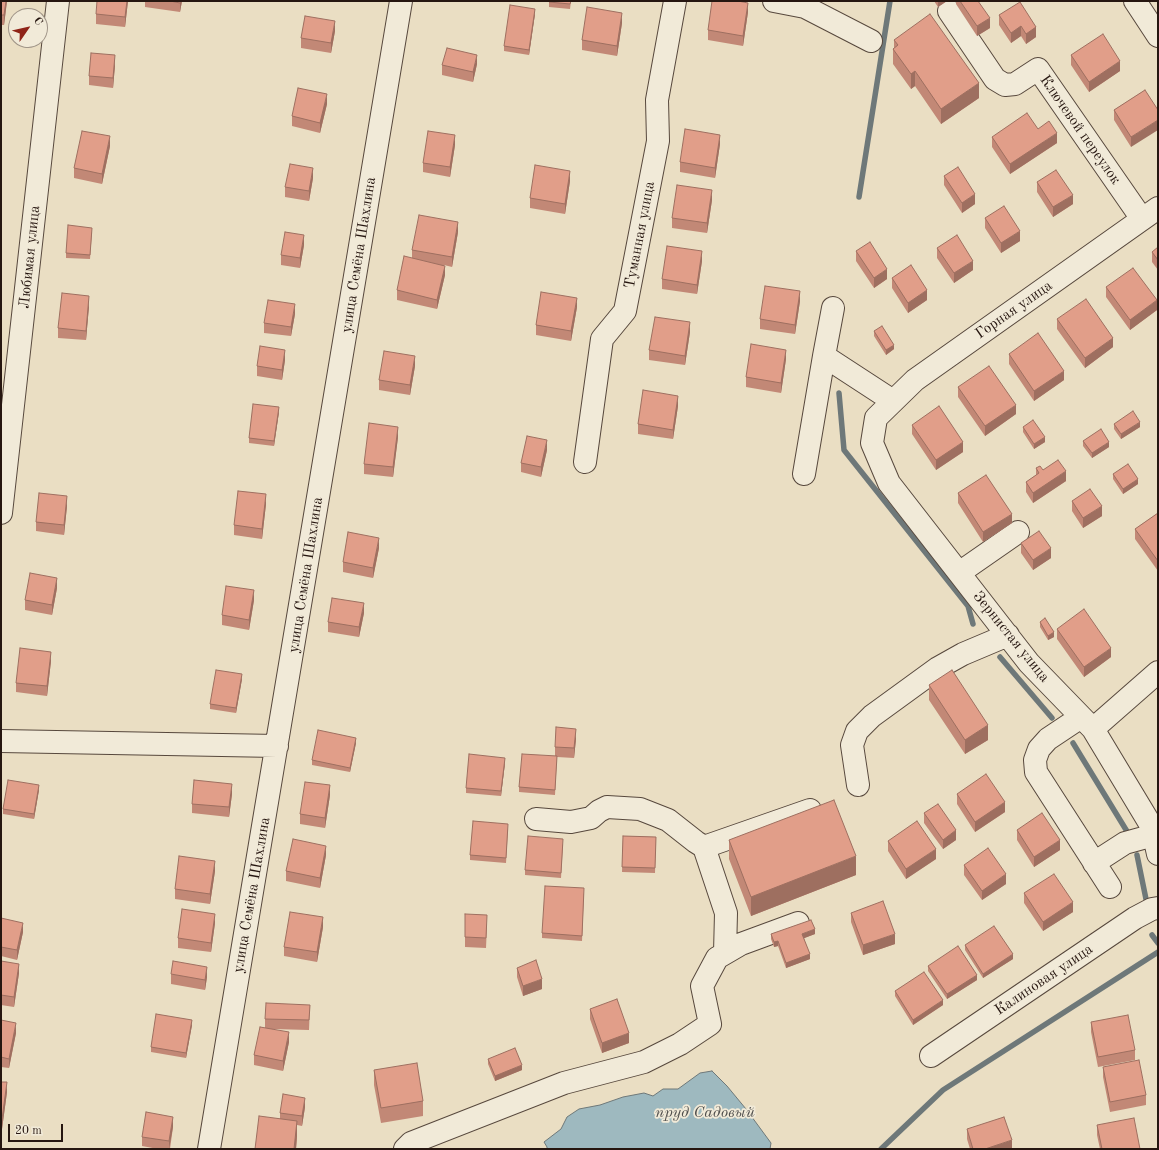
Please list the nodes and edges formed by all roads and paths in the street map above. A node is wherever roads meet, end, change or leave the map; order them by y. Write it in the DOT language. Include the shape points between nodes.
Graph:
graph roads {
  1 [pos="58,1"];
  2 [pos="401,1"];
  3 [pos="674,1"];
  4 [pos="774,1"];
  5 [pos="1135,1"];
  6 [pos="949,11"];
  7 [pos="1158,36"];
  8 [pos="871,41"];
  9 [pos="1150,214"];
  10 [pos="833,308"];
  11 [pos="824,356"];
  12 [pos="893,401"];
  13 [pos="876,418"];
  14 [pos="585,462"];
  15 [pos="804,474"];
  16 [pos="1,513"];
  17 [pos="1018,532"];
  18 [pos="959,573"];
  19 [pos="1008,635"];
  20 [pos="1158,672"];
  21 [pos="1087,723"];
  22 [pos="1,741"];
  23 [pos="277,746"];
  24 [pos="858,785"];
  25 [pos="822,806"];
  26 [pos="536,819"];
  27 [pos="1156,845"];
  28 [pos="704,847"];
  29 [pos="1094,863"];
  30 [pos="1110,887"];
  31 [pos="1158,908"];
  32 [pos="798,923"];
  33 [pos="725,953"];
  34 [pos="932,1056"];
  35 [pos="209,1149"];
  36 [pos="405,1149"];
  1 -- 16 [label="street, Любимая улица"];
  2 -- 23 [label="street, улица Семёна Шахлина"];
  3 -- 14 [label="street, Туманная улица" via="657,100 658,141 625,311 602,339"];
  4 -- 8 [label="street" via="805,7"];
  5 -- 7 [label="street"];
  6 -- 9 [label="street, Ключевой переулок" via="995,79 1005,85 1014,84 1038,69"];
  9 -- 12 [label="street, Горная улица" via="915,380"];
  10 -- 11 [label="street"];
  11 -- 12 [label="street"];
  11 -- 15 [label="street"];
  12 -- 13 [label="street, Горная улица"];
  13 -- 18 [label="street, Зернистая улица" via="872,443 889,483"];
  17 -- 18 [label="street"];
  18 -- 19 [label="street, Зернистая улица"];
  19 -- 21 [label="street, Зернистая улица" via="1029,663"];
  19 -- 24 [label="street" via="963,654 938,668 872,716 857,731 852,745"];
  20 -- 21 [label="street"];
  21 -- 27 [label="street, Зернистая улица" via="1152,828"];
  21 -- 29 [label="street" via="1048,739 1039,749 1035,760 1036,772"];
  22 -- 23 [label="street"];
  23 -- 35 [label="street, улица Семёна Шахлина"];
  25 -- 28 [label="street"];
  26 -- 28 [label="street" via="571,822 591,818 607,807 640,809 668,820"];
  27 -- 29 [label="street" via="1125,843"];
  28 -- 33 [label="street" via="726,913"];
  29 -- 30 [label="street"];
  31 -- 34 [label="street, Калиновая улица" via="1135,918"];
  32 -- 33 [label="street" via="741,944"];
  33 -- 36 [label="street" via="717,958 702,986 710,1024 680,1044 644,1062 564,1083 412,1143"];
}
